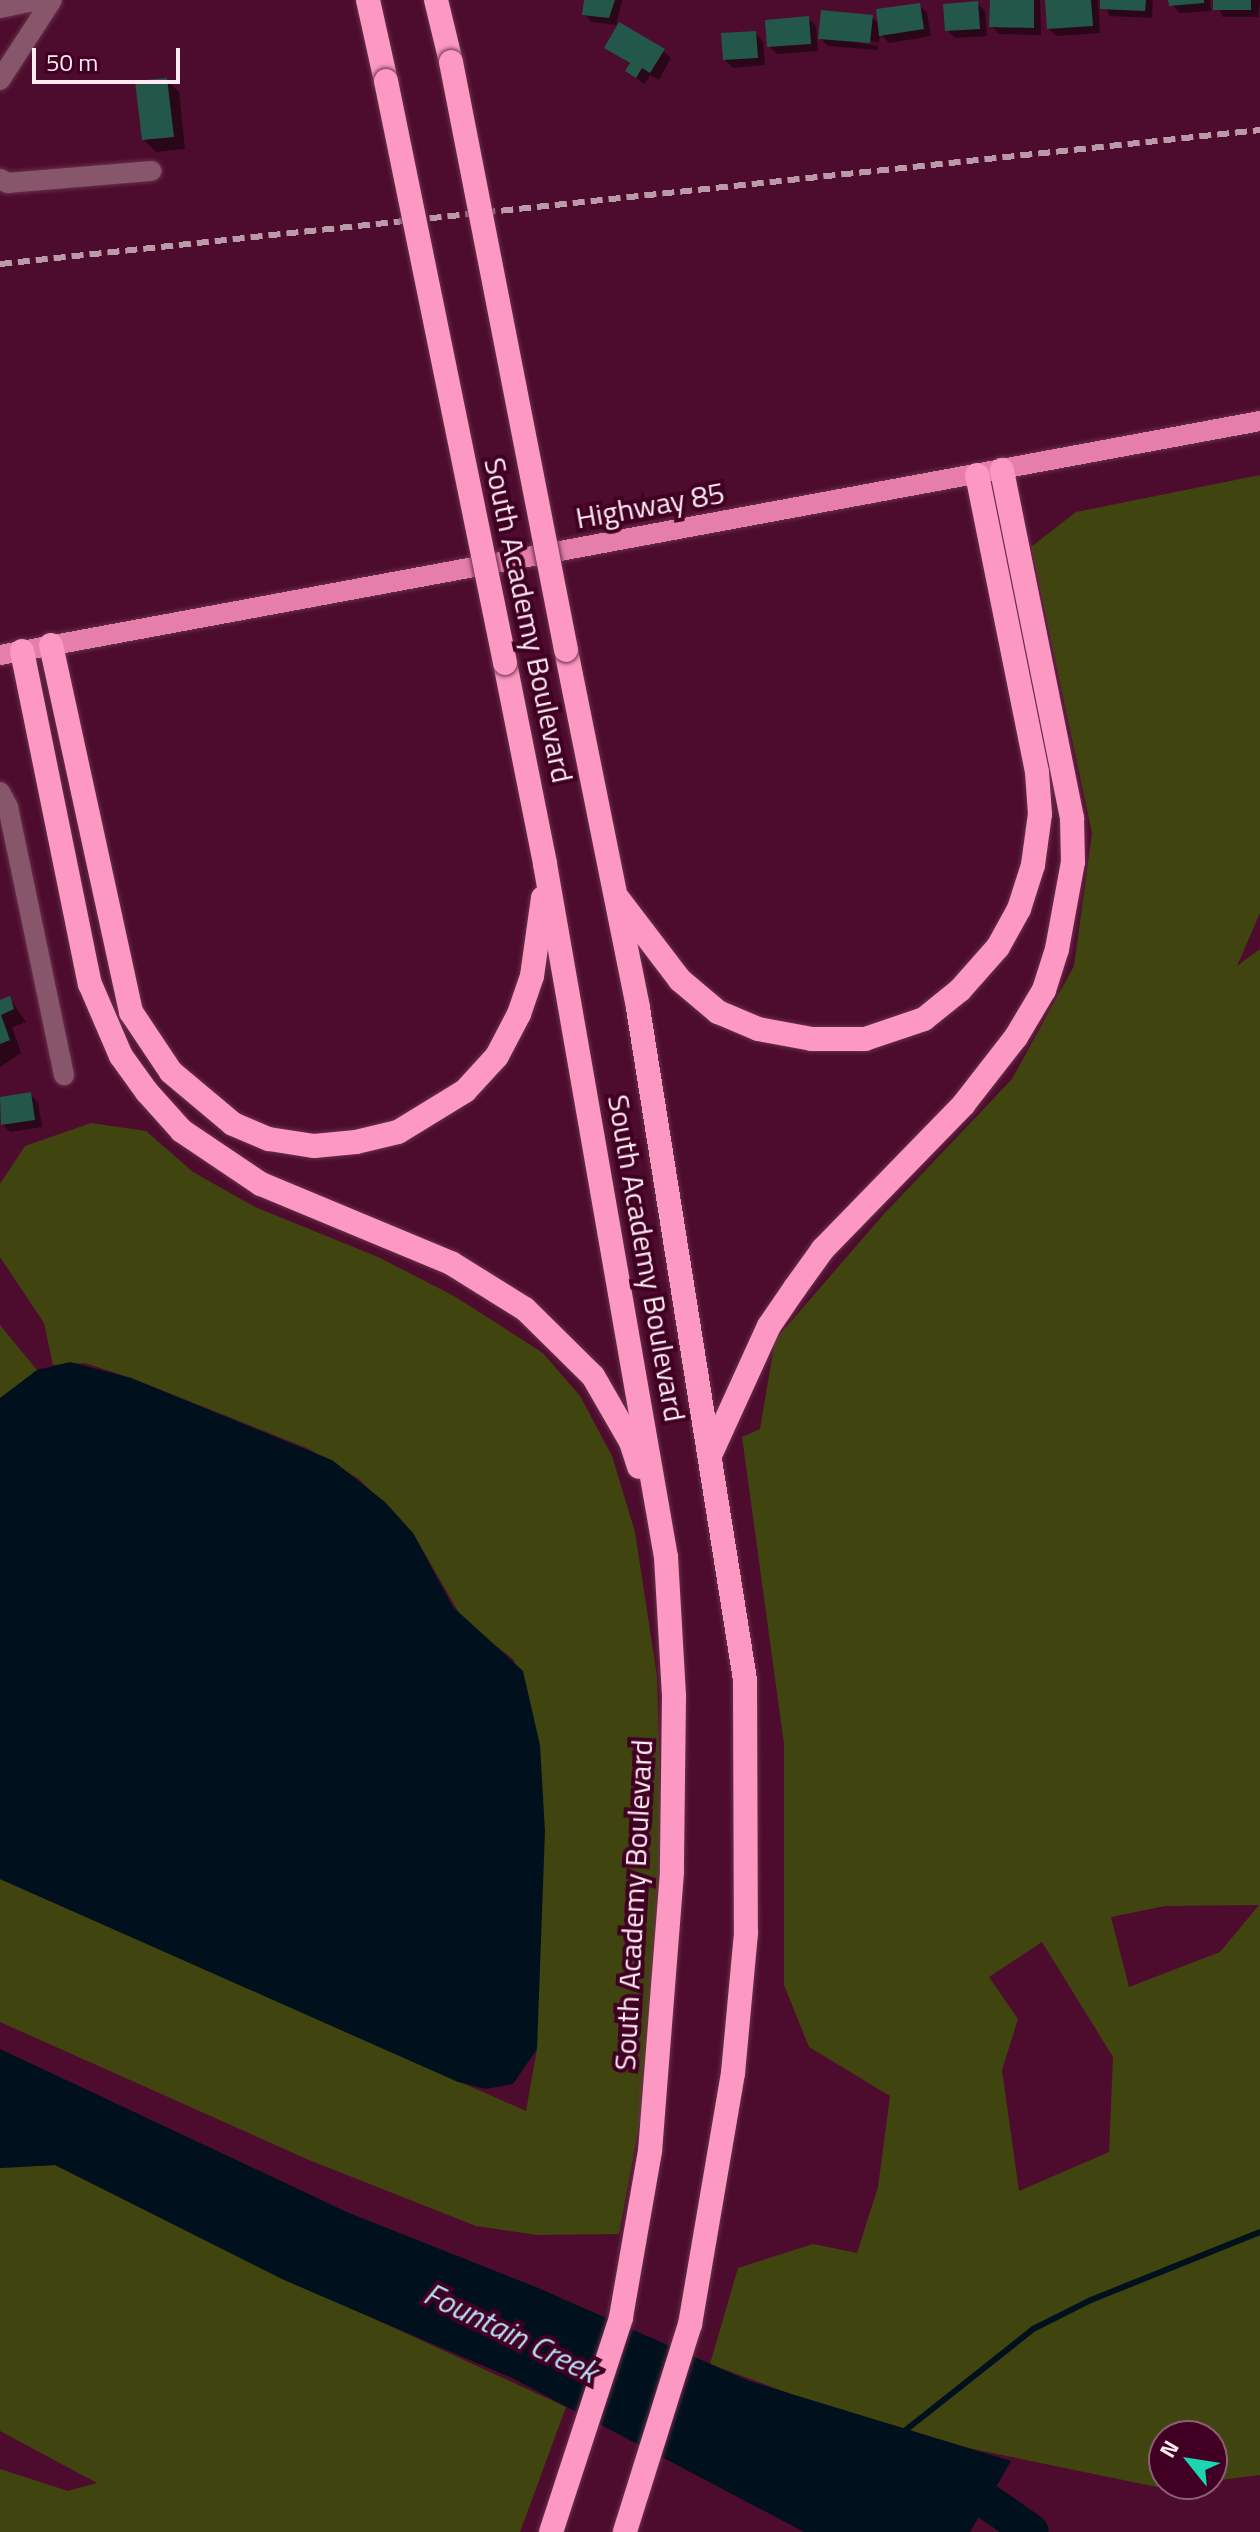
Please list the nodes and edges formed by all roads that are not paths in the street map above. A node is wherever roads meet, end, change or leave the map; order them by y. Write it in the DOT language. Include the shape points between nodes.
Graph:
graph roads {
  1 [pos="38,0"];
  2 [pos="52,0"];
  3 [pos="368,0"];
  4 [pos="436,0"];
  5 [pos="0,8"];
  6 [pos="0,80"];
  7 [pos="151,171"];
  8 [pos="0,179"];
  9 [pos="1260,421"];
  10 [pos="1002,470"];
  11 [pos="977,475"];
  12 [pos="51,645"];
  13 [pos="11,653"];
  14 [pos="0,792"];
  15 [pos="545,864"];
  16 [pos="615,895"];
  17 [pos="64,1075"];
  18 [pos="712,1451"];
  19 [pos="666,1557"];
  20 [pos="551,2532"];
  21 [pos="625,2532"];
  1 -- 5 [label="lane"];
  2 -- 6 [label="lane"];
  3 -- 15 [label="highway, South Academy Boulevard, bridge"];
  4 -- 16 [label="highway, South Academy Boulevard, bridge"];
  7 -- 8 [label="lane" via="8,183"];
  9 -- 10 [label="main road, Highway 85"];
  10 -- 11 [label="main road, Highway 85"];
  10 -- 18 [label="highway" via="1072,818 1073,862 1057,949 1044,990 963,1105 823,1249 795,1288 769,1326"];
  11 -- 12 [label="main road, Highway 85"];
  11 -- 16 [label="highway" via="1037,772 1040,814 1029,880 998,947 960,990 924,1019 865,1039 812,1039 758,1029 718,1012 680,980"];
  12 -- 13 [label="main road, Highway 85"];
  12 -- 15 [label="highway" via="131,1012 171,1072 233,1124 269,1139 314,1146 356,1142 398,1132 465,1091 497,1056 519,1014 539,938"];
  13 -- 19 [label="highway" via="90,984 121,1056 182,1131 213,1156 261,1184 451,1263 525,1309 560,1339 593,1376 631,1442"];
  14 -- 17 [label="lane" via="8,807"];
  15 -- 19 [label="highway, South Academy Boulevard"];
  16 -- 18 [label="highway, South Academy Boulevard"];
  18 -- 21 [label="highway, South Academy Boulevard" via="745,1680 746,1933 733,2073 706,2242 686,2338"];
  19 -- 20 [label="highway, South Academy Boulevard" via="674,1696 672,1872 659,2068 621,2318"];
}
